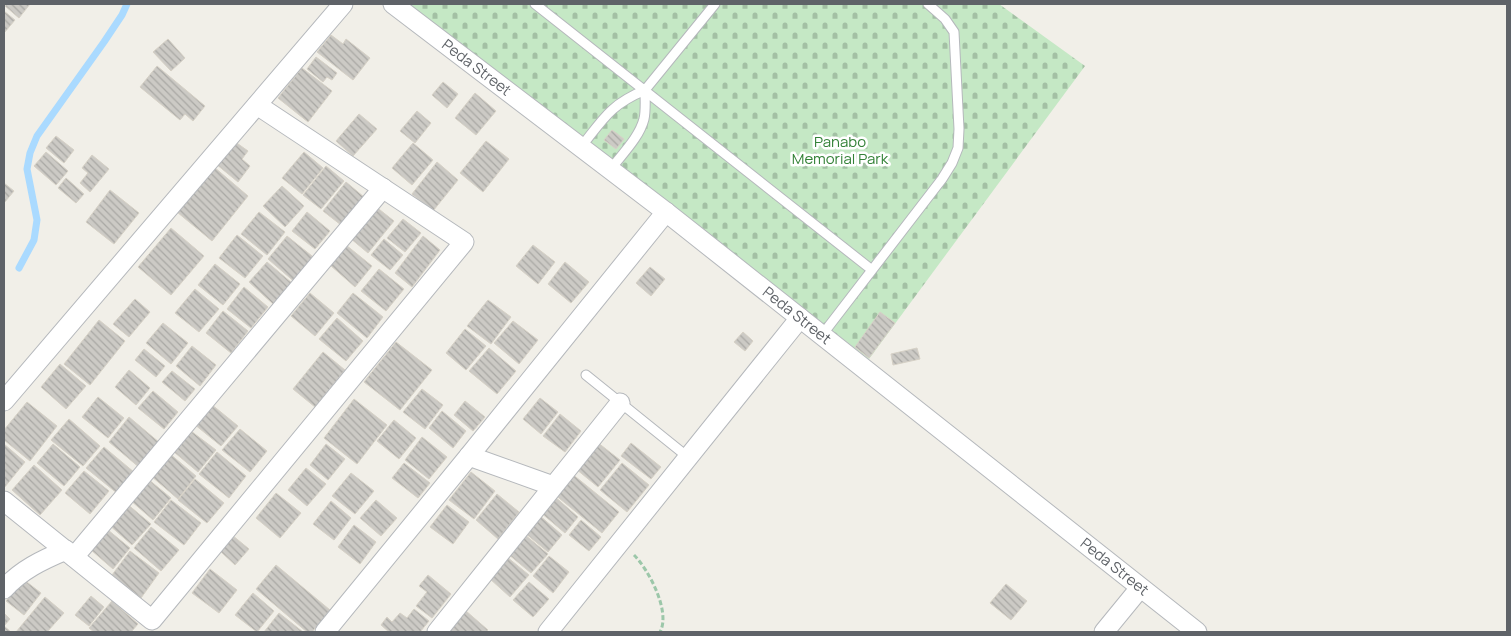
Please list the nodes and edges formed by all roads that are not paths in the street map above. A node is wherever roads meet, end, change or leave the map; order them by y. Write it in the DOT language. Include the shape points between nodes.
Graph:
graph roads {
  1 [pos="343,4"];
  2 [pos="393,4"];
  3 [pos="535,4"];
  4 [pos="714,4"];
  5 [pos="928,4"];
  6 [pos="646,90"];
  7 [pos="257,104"];
  8 [pos="581,147"];
  9 [pos="611,169"];
  10 [pos="383,188"];
  11 [pos="666,212"];
  12 [pos="872,270"];
  13 [pos="800,318"];
  14 [pos="822,335"];
  15 [pos="586,375"];
  16 [pos="4,401"];
  17 [pos="620,403"];
  18 [pos="469,456"];
  19 [pos="688,458"];
  20 [pos="553,486"];
  21 [pos="4,501"];
  22 [pos="70,554"];
  23 [pos="1140,588"];
  24 [pos="4,589"];
  25 [pos="325,632"];
  26 [pos="437,632"];
  27 [pos="548,632"];
  28 [pos="1104,632"];
  29 [pos="1197,632"];
  1 -- 7 [label="street"];
  2 -- 8 [label="street, Peda Street"];
  3 -- 6 [label="lane"];
  4 -- 6 [label="lane"];
  5 -- 12 [label="lane" via="954,32 958,148 942,179"];
  6 -- 8 [label="lane" via="613,107"];
  6 -- 9 [label="lane" via="644,119"];
  6 -- 12 [label="lane"];
  7 -- 10 [label="street"];
  7 -- 16 [label="street"];
  8 -- 9 [label="street, Peda Street"];
  9 -- 11 [label="street, Peda Street"];
  10 -- 22 [label="street"];
  10 -- 22 [label="street" via="464,242 152,620"];
  11 -- 13 [label="street, Peda Street"];
  11 -- 18 [label="street"];
  12 -- 14 [label="lane"];
  13 -- 14 [label="street, Peda Street"];
  13 -- 19 [label="street"];
  14 -- 23 [label="street, Peda Street"];
  15 -- 17 [label="lane"];
  17 -- 19 [label="lane"];
  17 -- 20 [label="street"];
  18 -- 20 [label="street"];
  18 -- 25 [label="street"];
  19 -- 27 [label="street"];
  20 -- 26 [label="street"];
  21 -- 22 [label="street"];
  22 -- 24 [label="street" via="24,571"];
  23 -- 28 [label="street"];
  23 -- 29 [label="street, Peda Street"];
}
